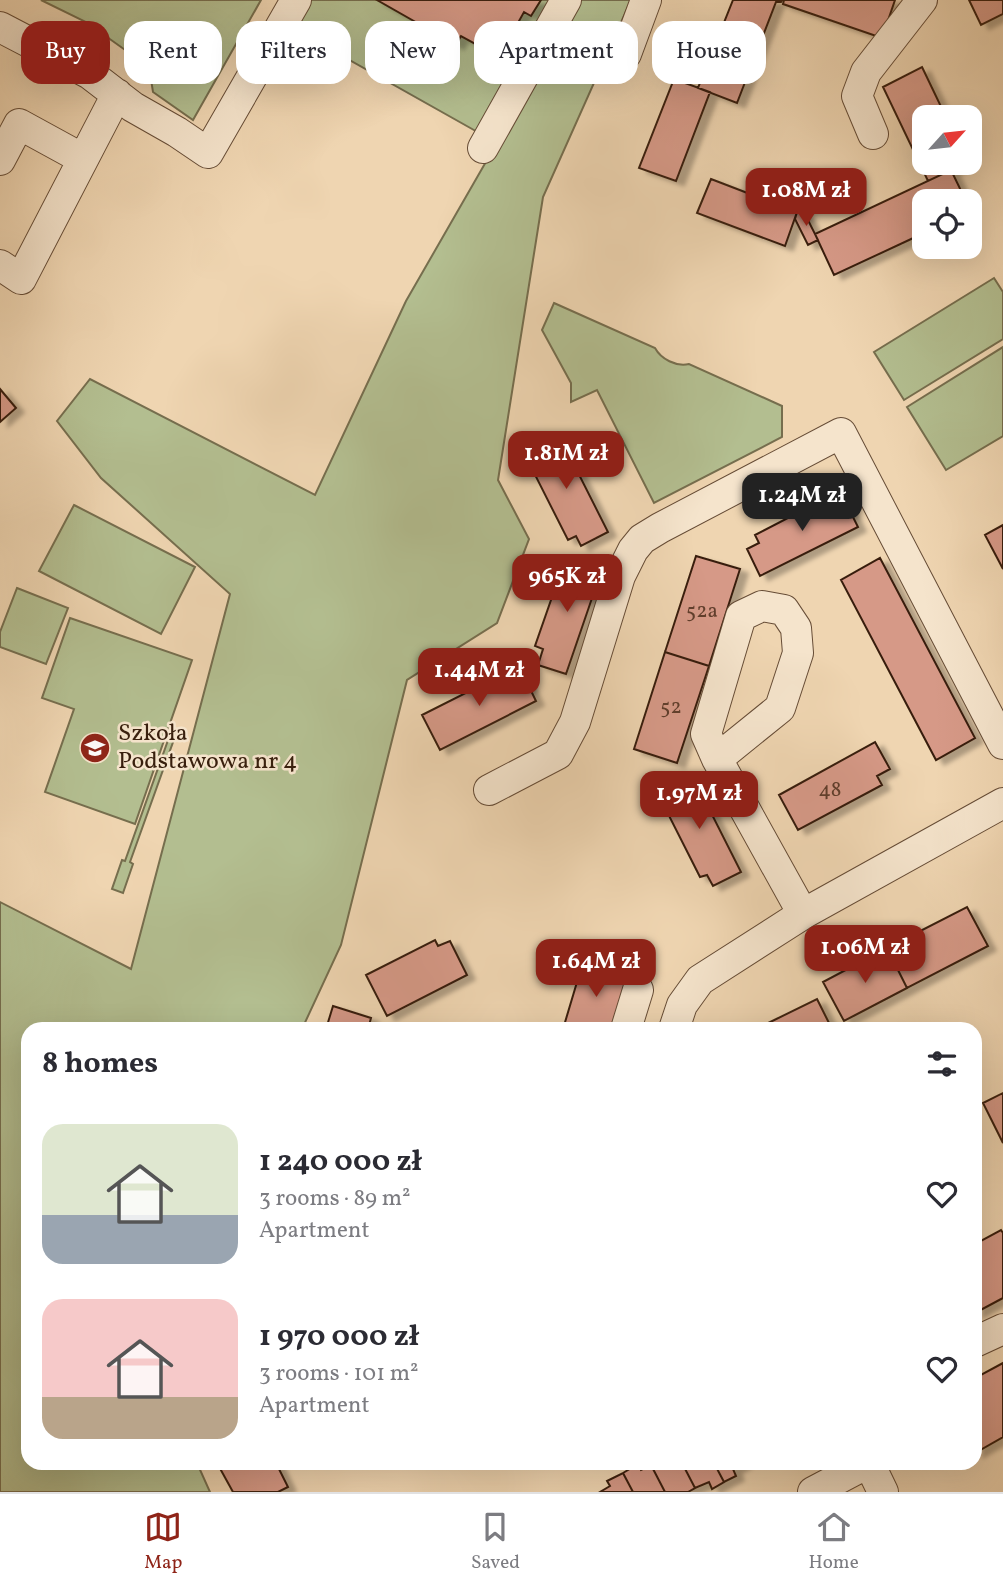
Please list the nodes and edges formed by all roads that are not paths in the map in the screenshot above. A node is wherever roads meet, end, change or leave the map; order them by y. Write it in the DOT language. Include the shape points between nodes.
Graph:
graph roads {
  1 [pos="296,0"];
  2 [pos="566,0"];
  3 [pos="646,0"];
  4 [pos="922,0"];
  5 [pos="638,22"];
  6 [pos="0,27"];
  7 [pos="117,94"];
  8 [pos="873,134"];
  9 [pos="483,148"];
  10 [pos="83,159"];
  11 [pos="0,160"];
  12 [pos="0,265"];
  13 [pos="1003,744"];
  14 [pos="717,759"];
  15 [pos="489,790"];
  16 [pos="1003,803"];
  17 [pos="803,914"];
  18 [pos="638,990"];
  19 [pos="628,1022"];
  20 [pos="676,1022"];
  21 [pos="1003,1329"];
  22 [pos="982,1339"];
  23 [pos="855,1470"];
  24 [pos="872,1470"];
  25 [pos="813,1492"];
  26 [pos="883,1492"];
  1 -- 7 [label="street" via="208,153"];
  2 -- 9 [label="street"];
  3 -- 5 [label="street"];
  4 -- 8 [label="street" via="866,72 857,96"];
  6 -- 7 [label="street" via="90,74"];
  7 -- 10 [label="street"];
  10 -- 11 [label="street" via="19,124"];
  10 -- 12 [label="street" via="21,279"];
  13 -- 15 [label="street" via="841,433 642,539 620,576 575,722 558,754"];
  14 -- 14 [label="street" via="706,734 741,616 762,606 784,610 796,628 798,653 780,708"];
  14 -- 17 [label="street"];
  16 -- 17 [label="street"];
  17 -- 20 [label="street" via="700,980 682,1004"];
  18 -- 19 [label="street"];
  21 -- 22 [label="street"];
  23 -- 25 [label="street"];
  24 -- 26 [label="street"];
}
